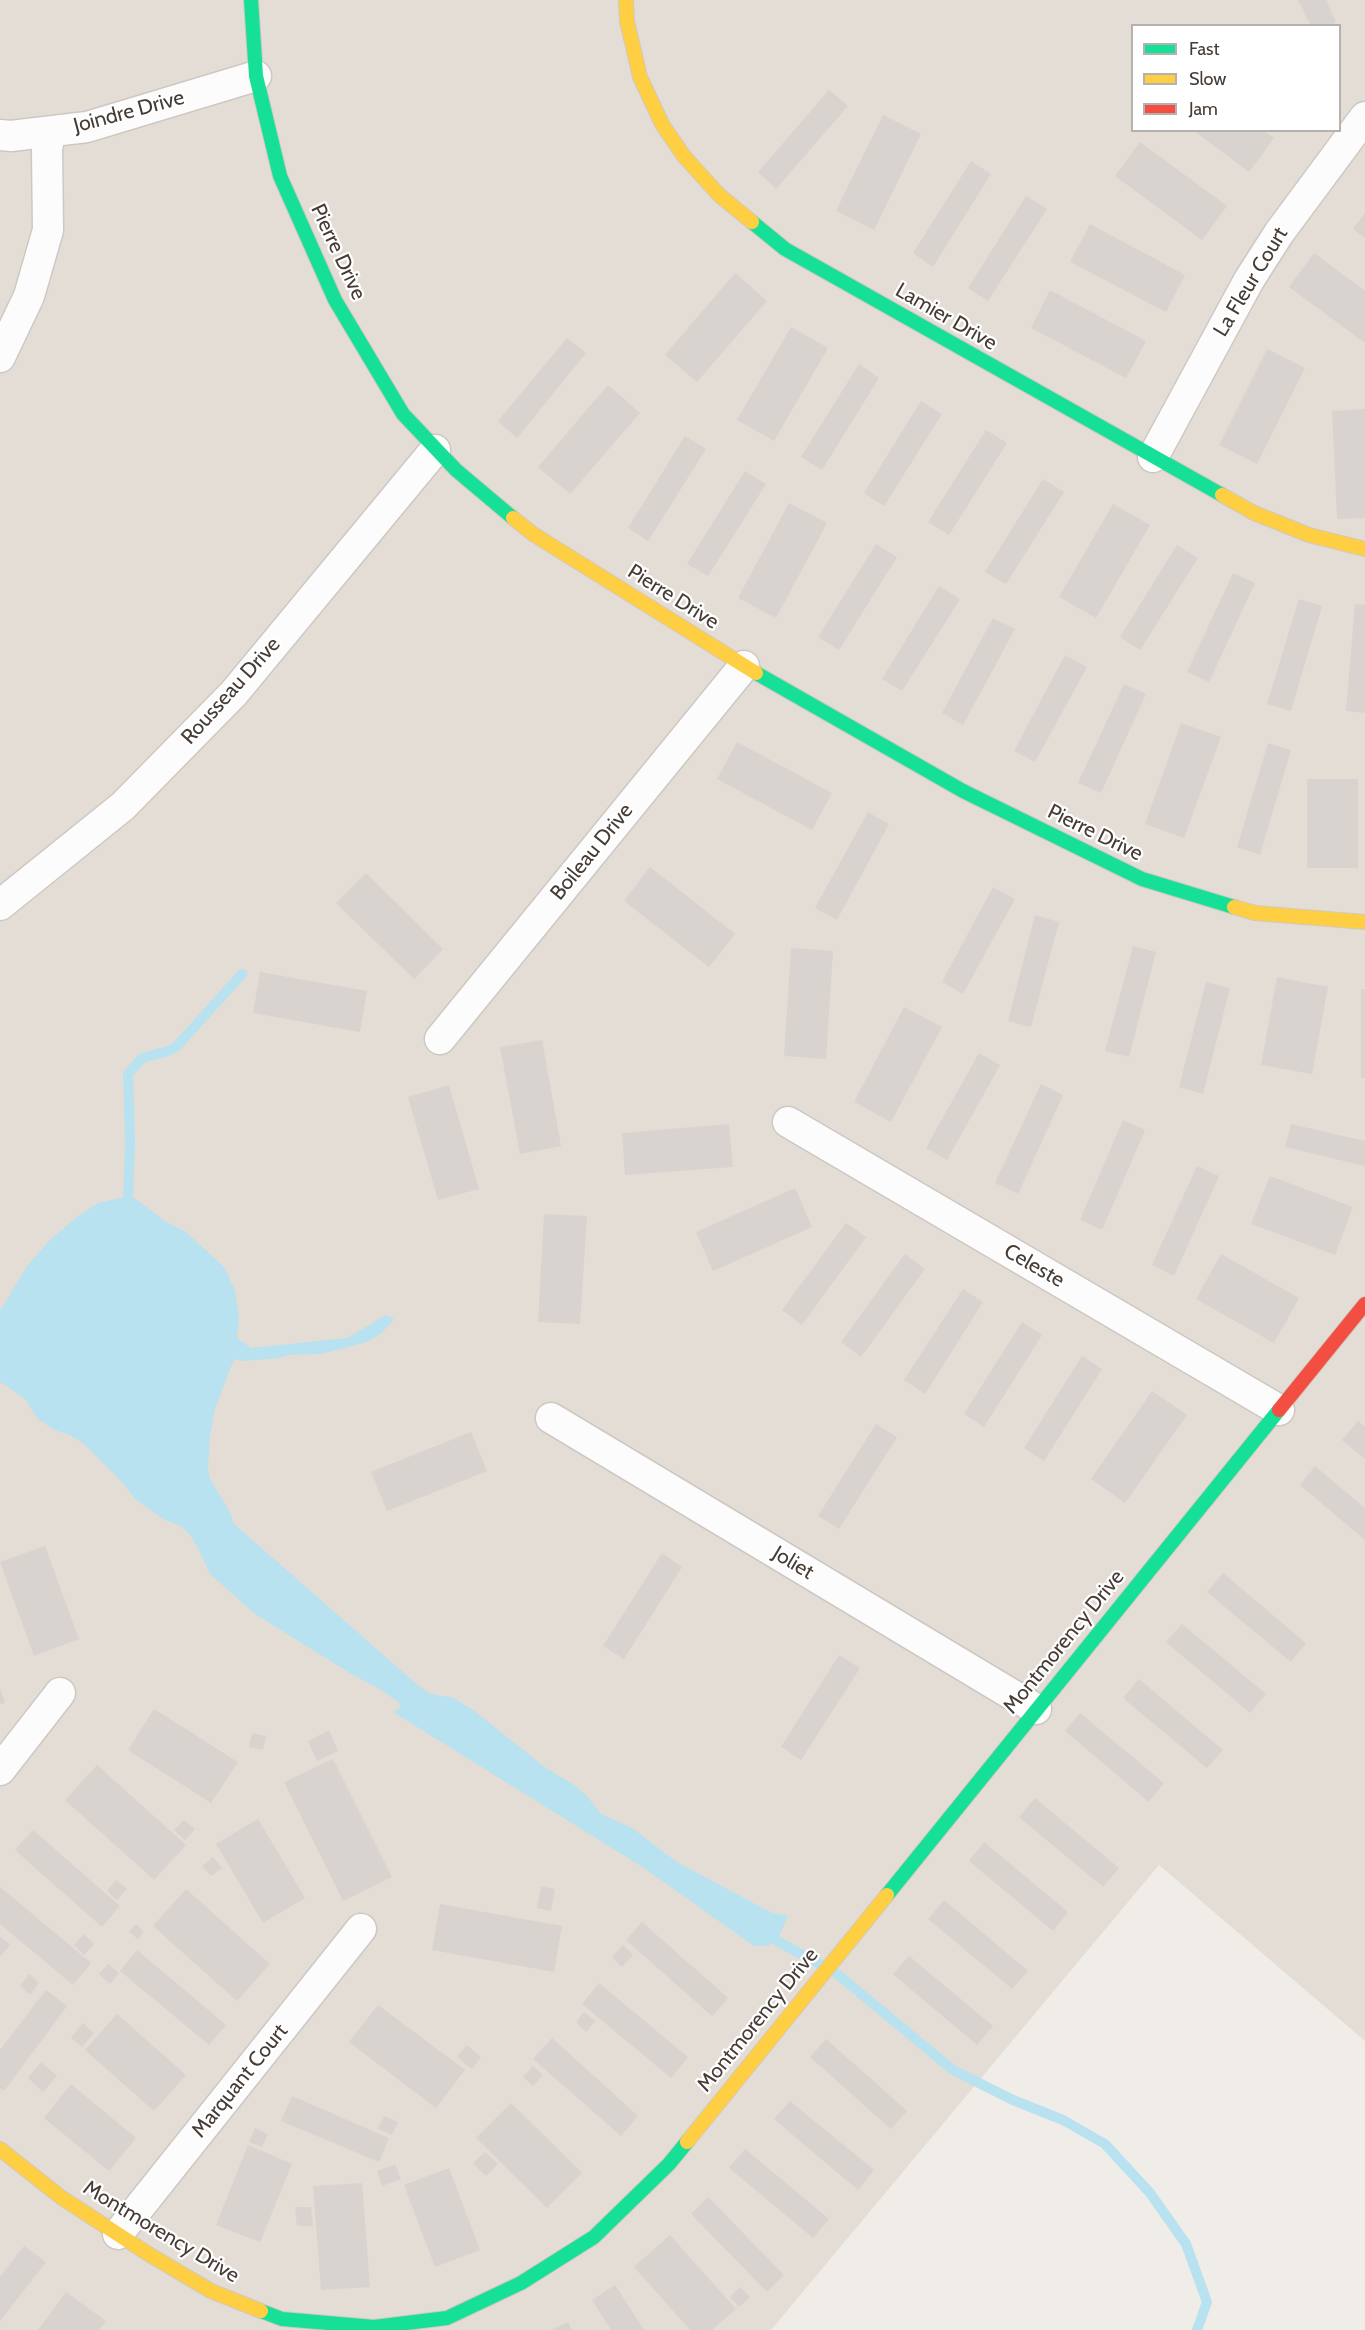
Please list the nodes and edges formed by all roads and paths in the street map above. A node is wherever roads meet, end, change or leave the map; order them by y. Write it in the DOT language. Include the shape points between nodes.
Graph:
graph roads {
  1 [pos="251,0"];
  2 [pos="626,0"];
  3 [pos="256,75"];
  4 [pos="1365,117"];
  5 [pos="51,132"];
  6 [pos="0,135"];
  7 [pos="0,357"];
  8 [pos="435,450"];
  9 [pos="1153,457"];
  10 [pos="1365,549"];
  11 [pos="744,666"];
  12 [pos="0,904"];
  13 [pos="1365,922"];
  14 [pos="440,1039"];
  15 [pos="788,1122"];
  16 [pos="1365,1304"];
  17 [pos="1279,1410"];
  18 [pos="551,1418"];
  19 [pos="60,1693"];
  20 [pos="1036,1708"];
  21 [pos="0,1770"];
  22 [pos="361,1929"];
  23 [pos="0,2149"];
  24 [pos="118,2234"];
  25 [pos="389,2327"];
  1 -- 3 [label="street, Pierre Drive"];
  2 -- 9 [label="street, Lamier Drive" via="640,77 662,124 683,155 719,195 785,249"];
  3 -- 5 [label="street, Joindre Drive" via="87,127"];
  3 -- 8 [label="street, Pierre Drive" via="280,176 335,300 403,414"];
  4 -- 9 [label="street, La Fleur Court" via="1249,280"];
  5 -- 6 [label="street, Joindre Drive"];
  5 -- 7 [label="street" via="47,148 48,230 29,296"];
  8 -- 11 [label="street, Pierre Drive" via="533,534"];
  8 -- 12 [label="street, Rousseau Drive" via="234,693 123,806"];
  9 -- 10 [label="street, Lamier Drive" via="1254,513 1309,535"];
  11 -- 13 [label="street, Pierre Drive" via="963,791 1142,879 1255,913"];
  11 -- 14 [label="street, Boileau Drive"];
  15 -- 17 [label="street, Celeste"];
  16 -- 17 [label="street, Montmorency Drive"];
  17 -- 20 [label="street, Montmorency Drive"];
  18 -- 20 [label="street, Joliet"];
  19 -- 21 [label="street"];
  20 -- 25 [label="street, Montmorency Drive" via="669,2164 594,2236 521,2283 447,2318"];
  22 -- 24 [label="street, Marquant Court"];
  23 -- 24 [label="street, Montmorency Drive" via="62,2198"];
  24 -- 25 [label="street, Montmorency Drive" via="211,2291 282,2319"];
}
